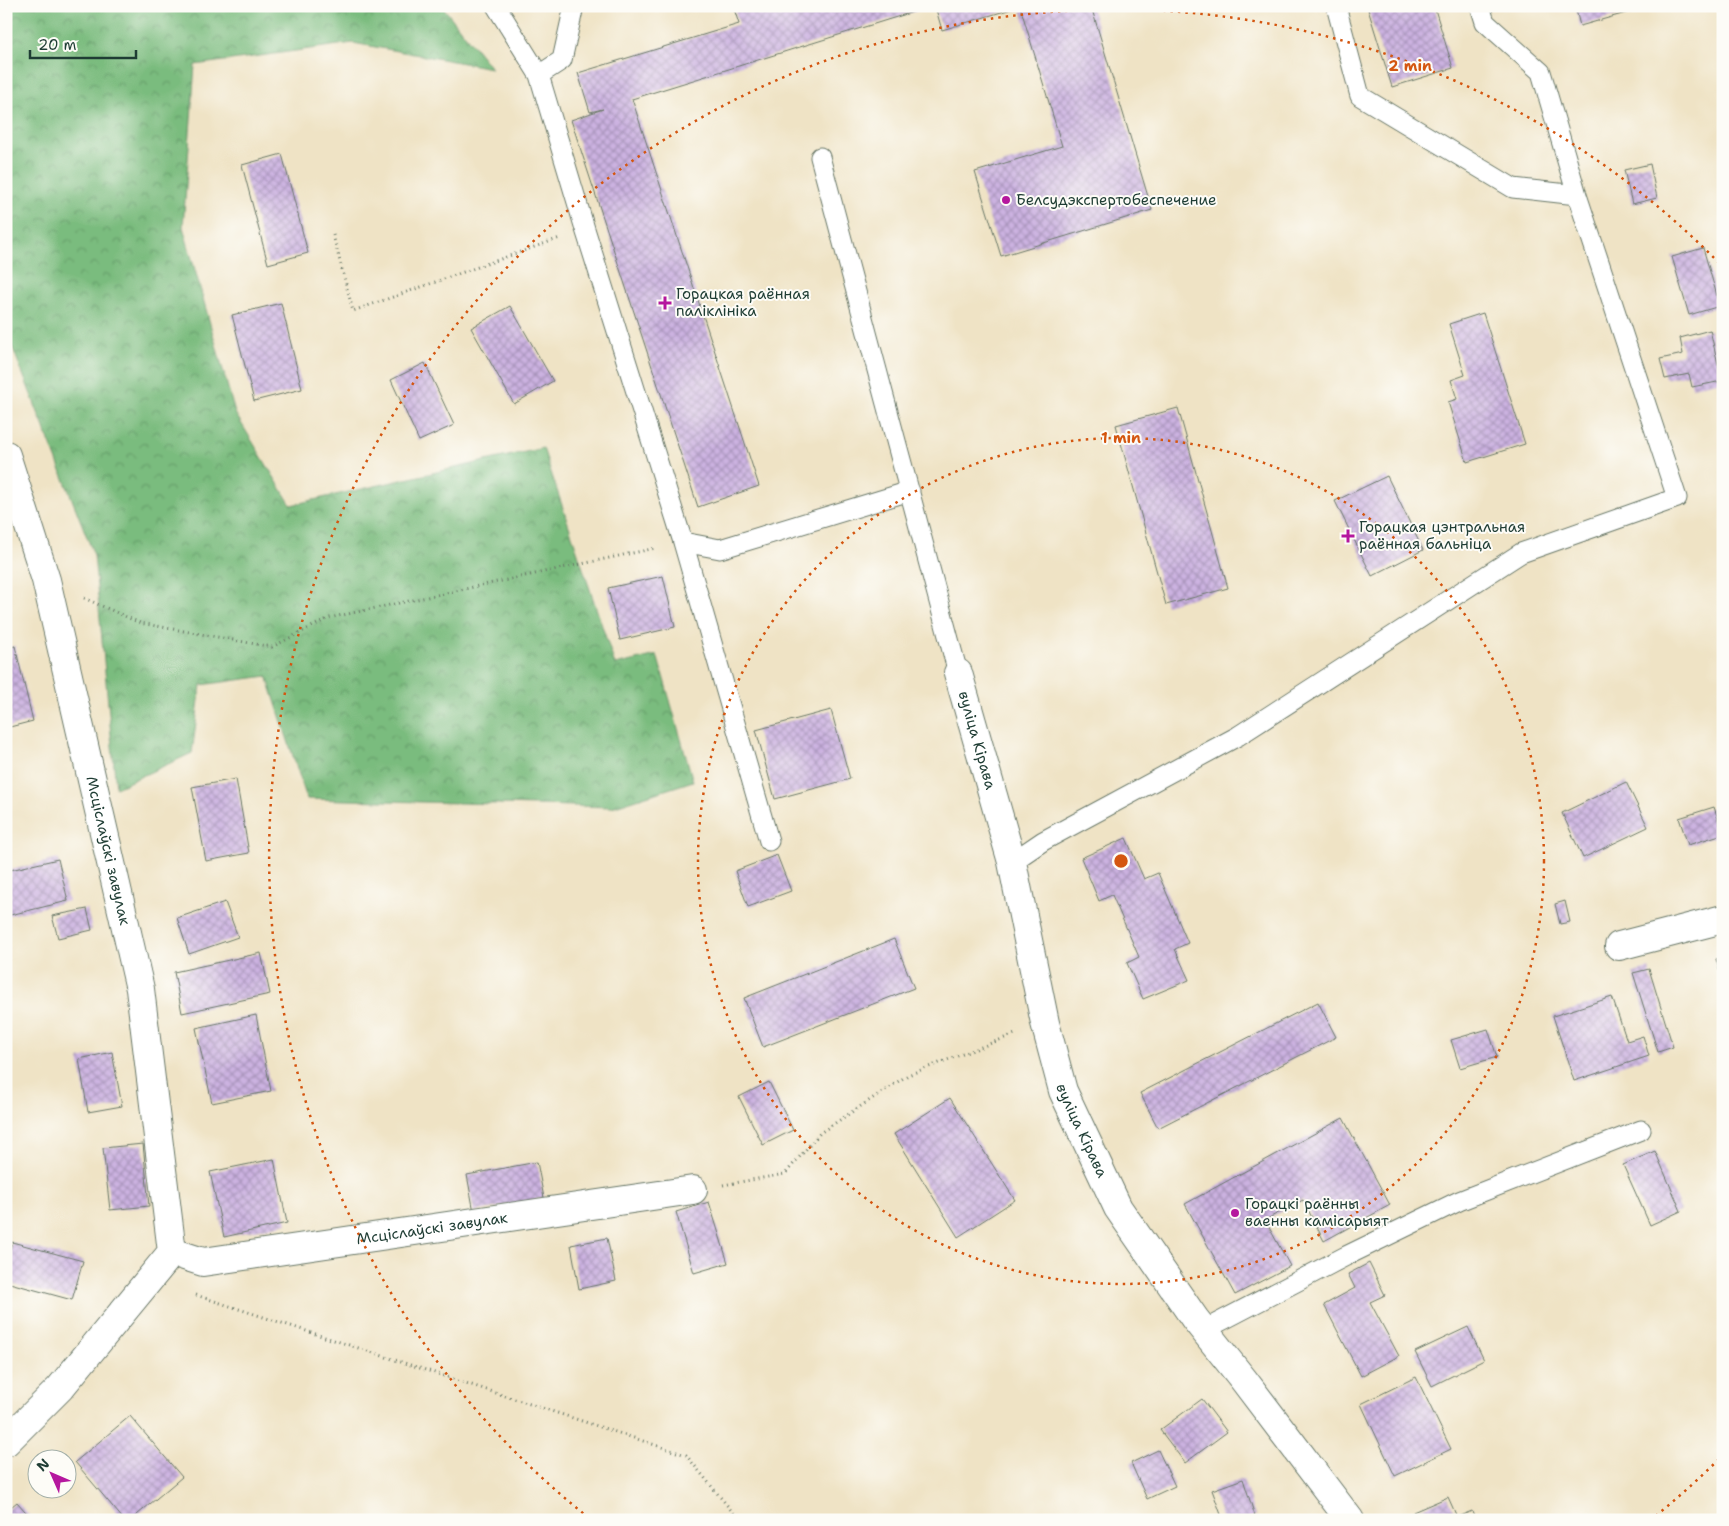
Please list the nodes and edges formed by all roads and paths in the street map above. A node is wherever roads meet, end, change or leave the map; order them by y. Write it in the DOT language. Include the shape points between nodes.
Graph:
graph roads {
  1 [pos="496,6"];
  2 [pos="574,6"];
  3 [pos="1336,6"];
  4 [pos="1480,6"];
  5 [pos="539,75"];
  6 [pos="820,156"];
  7 [pos="1577,195"];
  8 [pos="585,229"];
  9 [pos="332,235"];
  10 [pos="6,455"];
  11 [pos="910,491"];
  12 [pos="683,542"];
  13 [pos="46,580"];
  14 [pos="958,673"];
  15 [pos="769,841"];
  16 [pos="1012,862"];
  17 [pos="1723,918"];
  18 [pos="1619,946"];
  19 [pos="1044,1023"];
  20 [pos="1641,1130"];
  21 [pos="693,1190"];
  22 [pos="172,1252"];
  23 [pos="149,1280"];
  24 [pos="1204,1330"];
  25 [pos="6,1442"];
  26 [pos="739,1520"];
  27 [pos="1350,1520"];
  1 -- 5 [label="lane"];
  2 -- 5 [label="lane" via="562,60"];
  3 -- 7 [label="lane" via="1360,96 1513,188"];
  4 -- 7 [label="lane" via="1485,22 1541,72"];
  5 -- 8 [label="lane"];
  6 -- 11 [label="lane"];
  7 -- 16 [label="lane" via="1677,498 1521,553 1238,736 1043,841"];
  8 -- 9 [label="path" via="353,312"];
  8 -- 12 [label="lane"];
  10 -- 13 [label="street, Мсціслаўскі завулак"];
  11 -- 12 [label="lane" via="720,549"];
  11 -- 14 [label="lane"];
  12 -- 13 [label="path" via="329,618 272,646 140,624"];
  12 -- 15 [label="lane"];
  13 -- 22 [label="street, Мсціслаўскі завулак" via="140,990"];
  14 -- 16 [label="street, вуліца Кірава"];
  16 -- 19 [label="street, вуліца Кірава"];
  17 -- 18 [label="street"];
  19 -- 21 [label="path" via="908,1075 820,1133 785,1174"];
  19 -- 24 [label="street, вуліца Кірава" via="1063,1091 1118,1208"];
  20 -- 24 [label="lane" via="1459,1201"];
  21 -- 22 [label="street, Мсціслаўскі завулак" via="203,1262"];
  22 -- 23 [label="street"];
  23 -- 25 [label="street" via="60,1388"];
  23 -- 26 [label="path" via="686,1455"];
  24 -- 27 [label="street, вуліца Кірава"];
}
